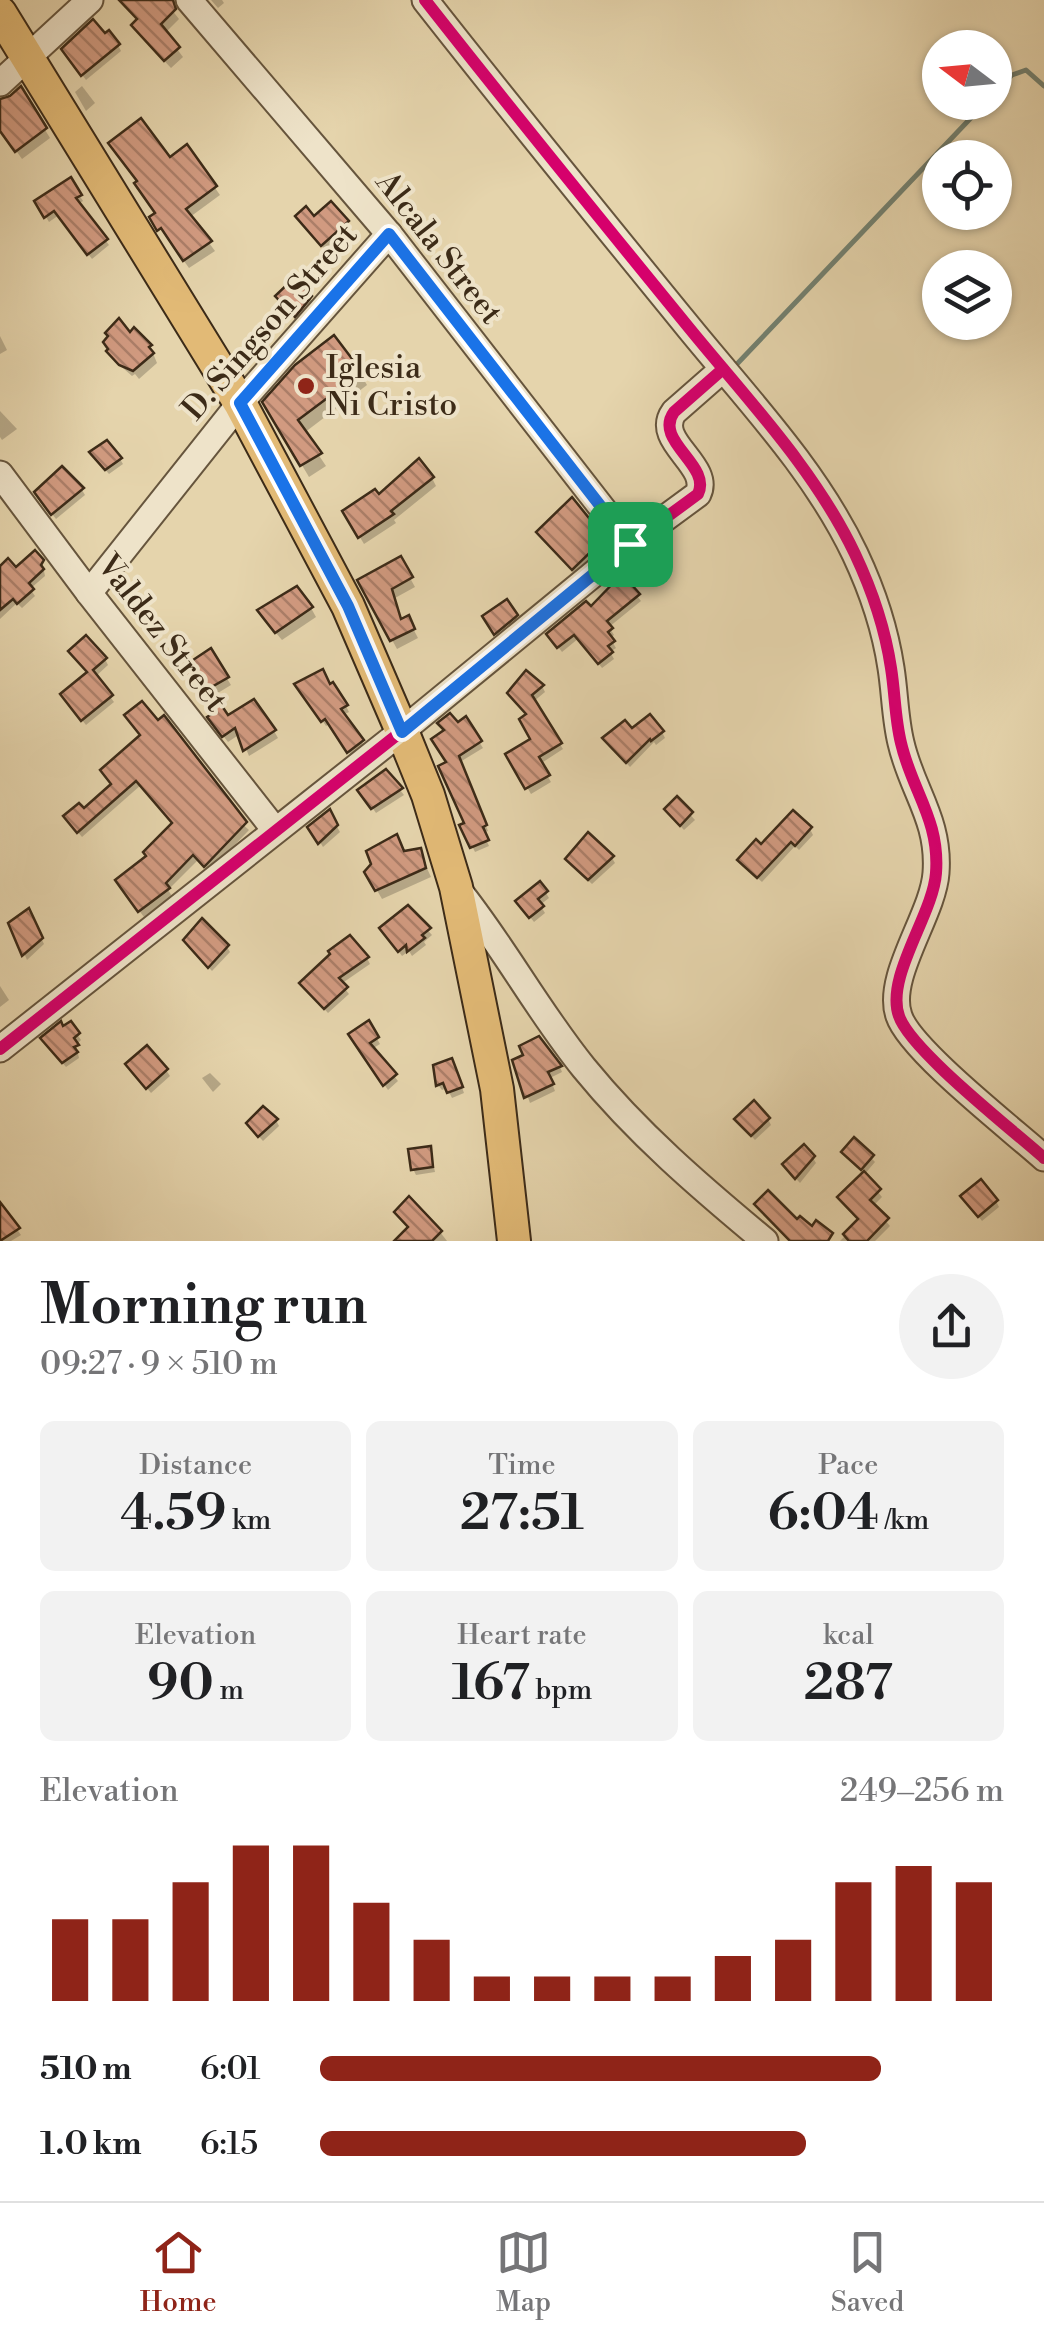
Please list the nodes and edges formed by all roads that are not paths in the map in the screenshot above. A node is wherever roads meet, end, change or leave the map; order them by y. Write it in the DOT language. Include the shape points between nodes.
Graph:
graph roads {
  1 [pos="90,0"];
  2 [pos="189,0"];
  3 [pos="424,0"];
  4 [pos="0,13"];
  5 [pos="28,58"];
  6 [pos="0,83"];
  7 [pos="389,234"];
  8 [pos="723,369"];
  9 [pos="240,403"];
  10 [pos="0,474"];
  11 [pos="630,544"];
  12 [pos="89,593"];
  13 [pos="402,732"];
  14 [pos="275,830"];
  15 [pos="456,887"];
  16 [pos="0,1050"];
  17 [pos="1044,1158"];
  18 [pos="514,1241"];
  19 [pos="765,1241"];
  1 -- 5 [label="street"];
  2 -- 7 [label="street, Alcala Street"];
  3 -- 8 [label="street"];
  4 -- 5 [label="main road"];
  5 -- 6 [label="street"];
  5 -- 9 [label="main road"];
  7 -- 9 [label="street, D. Singson Street"];
  7 -- 11 [label="street, Alcala Street"];
  8 -- 11 [label="street" via="668,421 700,478 700,492"];
  8 -- 17 [label="street" via="836,516 884,631 901,744 937,844 933,897 900,981 898,1015 931,1057"];
  9 -- 12 [label="street, D. Singson Street"];
  9 -- 13 [label="main road" via="348,606"];
  10 -- 12 [label="street, Valdez Street"];
  11 -- 13 [label="street"];
  12 -- 14 [label="street, Valdez Street"];
  13 -- 14 [label="street"];
  13 -- 15 [label="main road"];
  14 -- 16 [label="street"];
  15 -- 18 [label="main road" via="497,1089"];
  15 -- 19 [label="street" via="612,1102"];
}
